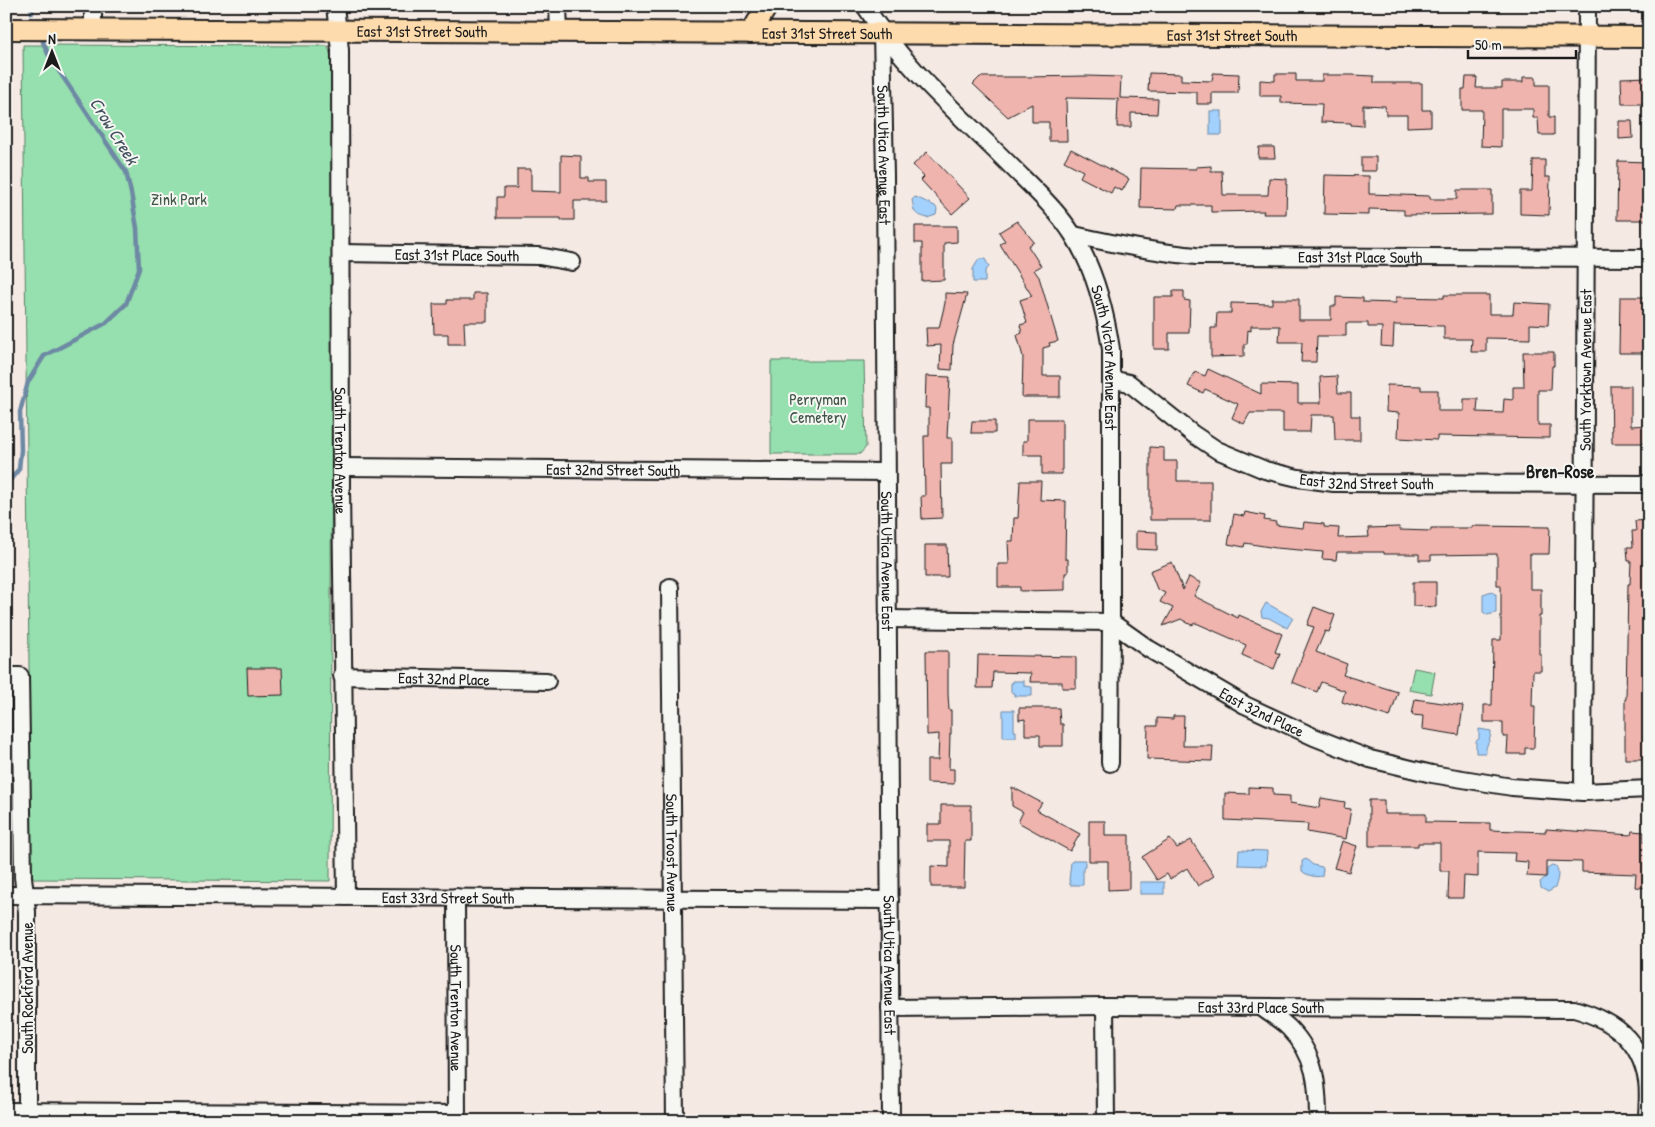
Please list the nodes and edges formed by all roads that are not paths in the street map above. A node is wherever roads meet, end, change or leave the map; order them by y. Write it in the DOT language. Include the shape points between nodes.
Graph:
graph roads {
  1 [pos="93,6"];
  2 [pos="335,6"];
  3 [pos="558,6"];
  4 [pos="767,6"];
  5 [pos="864,6"];
  6 [pos="1587,6"];
  7 [pos="6,29"];
  8 [pos="93,29"];
  9 [pos="338,32"];
  10 [pos="559,32"];
  11 [pos="751,33"];
  12 [pos="882,33"];
  13 [pos="1586,37"];
  14 [pos="1649,37"];
  15 [pos="1074,235"];
  16 [pos="341,253"];
  17 [pos="1586,258"];
  18 [pos="1649,258"];
  19 [pos="572,262"];
  20 [pos="1111,379"];
  21 [pos="340,466"];
  22 [pos="886,472"];
  23 [pos="1585,483"];
  24 [pos="1649,484"];
  25 [pos="670,587"];
  26 [pos="887,619"];
  27 [pos="1111,622"];
  28 [pos="13,676"];
  29 [pos="342,676"];
  30 [pos="547,681"];
  31 [pos="1110,763"];
  32 [pos="1649,789"];
  33 [pos="1583,792"];
  34 [pos="6,895"];
  35 [pos="25,895"];
  36 [pos="346,896"];
  37 [pos="456,897"];
  38 [pos="673,900"];
  39 [pos="890,900"];
  40 [pos="1105,1006"];
  41 [pos="1261,1007"];
  42 [pos="890,1008"];
  43 [pos="6,1111"];
  44 [pos="27,1116"];
  45 [pos="457,1117"];
  46 [pos="675,1121"];
  47 [pos="891,1121"];
  48 [pos="1106,1121"];
  49 [pos="1318,1121"];
  50 [pos="1648,1121"];
  1 -- 8 [label="street"];
  2 -- 9 [label="street, South Trenton Avenue"];
  3 -- 10 [label="street"];
  4 -- 11 [label="main road"];
  5 -- 12 [label="street"];
  6 -- 13 [label="street, South Yorktown Avenue East"];
  7 -- 8 [label="main road, East 31st Street South"];
  8 -- 9 [label="main road, East 31st Street South"];
  9 -- 10 [label="main road, East 31st Street South"];
  9 -- 16 [label="street, South Trenton Avenue"];
  10 -- 11 [label="main road, East 31st Street South"];
  11 -- 12 [label="main road, East 31st Street South"];
  12 -- 13 [label="main road, East 31st Street South"];
  12 -- 15 [label="street, South Victor Avenue East" via="1048,203"];
  12 -- 22 [label="street, South Utica Avenue East"];
  13 -- 14 [label="main road, East 31st Street South"];
  13 -- 17 [label="street, South Yorktown Avenue East"];
  15 -- 17 [label="street, East 31st Place South" via="1196,256"];
  15 -- 20 [label="street, South Victor Avenue East" via="1089,264 1104,308 1111,349"];
  16 -- 19 [label="street, East 31st Place South" via="539,256"];
  16 -- 21 [label="street, South Trenton Avenue"];
  17 -- 18 [label="street, East 31st Place South"];
  17 -- 23 [label="street, South Yorktown Avenue East"];
  20 -- 23 [label="street, East 32nd Street South" via="1130,383 1217,450 1265,470 1298,478 1334,483"];
  20 -- 27 [label="street, South Victor Avenue East"];
  21 -- 22 [label="street, East 32nd Street South"];
  21 -- 29 [label="street, South Trenton Avenue"];
  22 -- 26 [label="street, South Utica Avenue East"];
  23 -- 24 [label="street, East 32nd Street South"];
  23 -- 33 [label="street, South Yorktown Avenue East"];
  25 -- 38 [label="street, South Troost Avenue"];
  26 -- 27 [label="street"];
  26 -- 39 [label="street, South Utica Avenue East"];
  27 -- 31 [label="street, South Victor Avenue East"];
  27 -- 33 [label="street, East 32nd Place" via="1149,649 1245,705 1370,759 1432,774 1512,787"];
  28 -- 35 [label="street, South Rockford Avenue"];
  29 -- 30 [label="street, East 32nd Place"];
  29 -- 36 [label="street, South Trenton Avenue"];
  32 -- 33 [label="street, East 32nd Place"];
  34 -- 35 [label="street, East 33rd Street South"];
  35 -- 36 [label="street, East 33rd Street South"];
  35 -- 44 [label="street, South Rockford Avenue"];
  36 -- 37 [label="street, East 33rd Street South"];
  37 -- 38 [label="street, East 33rd Street South"];
  37 -- 45 [label="street, South Trenton Avenue"];
  38 -- 39 [label="street, East 33rd Street South"];
  38 -- 46 [label="street, South Troost Avenue"];
  39 -- 42 [label="street, South Utica Avenue East"];
  40 -- 41 [label="street, East 33rd Place South"];
  40 -- 42 [label="street, East 33rd Place South"];
  40 -- 48 [label="street"];
  41 -- 49 [label="street" via="1289,1028 1308,1053 1318,1094"];
  41 -- 50 [label="street, East 33rd Place South" via="1574,1009 1590,1013 1626,1034 1636,1048 1644,1065 1647,1083"];
  42 -- 47 [label="street, South Utica Avenue East"];
  43 -- 44 [label="street"];
  44 -- 45 [label="street"];
}
